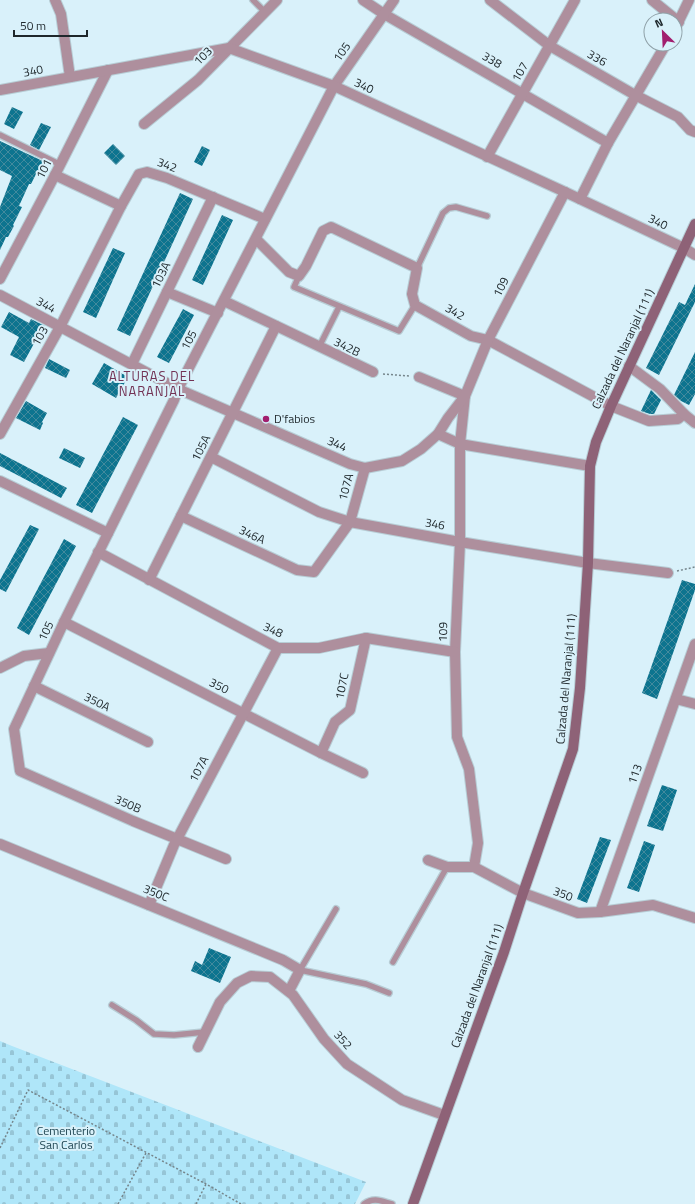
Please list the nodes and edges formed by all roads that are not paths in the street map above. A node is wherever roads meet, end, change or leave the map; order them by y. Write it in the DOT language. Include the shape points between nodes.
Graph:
graph roads {
  1 [pos="55,0"];
  2 [pos="253,0"];
  3 [pos="277,0"];
  4 [pos="363,0"];
  5 [pos="394,0"];
  6 [pos="490,0"];
  7 [pos="575,0"];
  8 [pos="652,0"];
  9 [pos="689,0"];
  10 [pos="265,12"];
  11 [pos="664,12"];
  12 [pos="683,12"];
  13 [pos="384,14"];
  14 [pos="550,46"];
  15 [pos="229,48"];
  16 [pos="661,52"];
  17 [pos="108,70"];
  18 [pos="70,77"];
  19 [pos="334,86"];
  20 [pos="0,90"];
  21 [pos="523,93"];
  22 [pos="635,95"];
  23 [pos="144,124"];
  24 [pos="695,132"];
  25 [pos="0,135"];
  26 [pos="608,143"];
  27 [pos="487,157"];
  28 [pos="61,165"];
  29 [pos="56,175"];
  30 [pos="565,192"];
  31 [pos="213,197"];
  32 [pos="580,199"];
  33 [pos="121,206"];
  34 [pos="487,216"];
  35 [pos="265,219"];
  36 [pos="695,224"];
  37 [pos="256,239"];
  38 [pos="684,248"];
  39 [pos="695,255"];
  40 [pos="417,268"];
  41 [pos="299,276"];
  42 [pos="0,279"];
  43 [pos="167,292"];
  44 [pos="0,295"];
  45 [pos="224,301"];
  46 [pos="415,305"];
  47 [pos="339,307"];
  48 [pos="218,313"];
  49 [pos="276,326"];
  50 [pos="60,327"];
  51 [pos="488,340"];
  52 [pos="319,347"];
  53 [pos="132,364"];
  54 [pos="629,366"];
  55 [pos="373,372"];
  56 [pos="419,377"];
  57 [pos="178,389"];
  58 [pos="465,396"];
  59 [pos="611,406"];
  60 [pos="232,413"];
  61 [pos="684,414"];
  62 [pos="695,422"];
  63 [pos="0,434"];
  64 [pos="438,434"];
  65 [pos="460,444"];
  66 [pos="211,457"];
  67 [pos="590,466"];
  68 [pos="365,468"];
  69 [pos="0,481"];
  70 [pos="181,516"];
  71 [pos="350,522"];
  72 [pos="108,533"];
  73 [pos="460,542"];
  74 [pos="98,552"];
  75 [pos="588,563"];
  76 [pos="314,572"];
  77 [pos="668,573"];
  78 [pos="149,580"];
  79 [pos="64,622"];
  80 [pos="366,638"];
  81 [pos="695,644"];
  82 [pos="278,648"];
  83 [pos="456,652"];
  84 [pos="49,653"];
  85 [pos="0,668"];
  86 [pos="34,686"];
  87 [pos="676,699"];
  88 [pos="695,704"];
  89 [pos="244,713"];
  90 [pos="148,742"];
  91 [pos="321,753"];
  92 [pos="20,771"];
  93 [pos="363,774"];
  94 [pos="177,838"];
  95 [pos="0,844"];
  96 [pos="226,859"];
  97 [pos="428,860"];
  98 [pos="447,866"];
  99 [pos="474,867"];
  100 [pos="523,893"];
  101 [pos="149,905"];
  102 [pos="336,909"];
  103 [pos="600,912"];
  104 [pos="695,918"];
  105 [pos="393,962"];
  106 [pos="300,970"];
  107 [pos="289,991"];
  108 [pos="389,993"];
  109 [pos="112,1005"];
  110 [pos="205,1032"];
  111 [pos="198,1047"];
  112 [pos="444,1115"];
  113 [pos="364,1204"];
  114 [pos="392,1204"];
  115 [pos="412,1204"];
  1 -- 18 [label="street" via="61,14"];
  2 -- 10 [label="lane"];
  3 -- 10 [label="street, 103"];
  4 -- 13 [label="street, 338"];
  5 -- 13 [label="street, 105"];
  6 -- 14 [label="street, 336"];
  7 -- 14 [label="street, 107"];
  8 -- 11 [label="street"];
  9 -- 12 [label="street"];
  10 -- 15 [label="street, 103"];
  13 -- 19 [label="street, 105"];
  13 -- 21 [label="street, 338"];
  14 -- 21 [label="street, 107"];
  14 -- 22 [label="street, 336"];
  15 -- 17 [label="street, 340"];
  15 -- 19 [label="street, 340"];
  15 -- 23 [label="street, 103" via="198,80"];
  16 -- 22 [label="street"];
  17 -- 18 [label="street, 340"];
  17 -- 28 [label="street, 101"];
  18 -- 20 [label="street, 340"];
  19 -- 27 [label="street, 340"];
  19 -- 35 [label="street, 105"];
  21 -- 26 [label="street, 338"];
  21 -- 27 [label="street, 107"];
  22 -- 24 [label="street, 336" via="678,116"];
  22 -- 26 [label="street"];
  25 -- 28 [label="lane"];
  26 -- 32 [label="street"];
  27 -- 30 [label="street, 340"];
  28 -- 29 [label="street, 101"];
  29 -- 33 [label="street"];
  29 -- 42 [label="street, 101"];
  30 -- 32 [label="street, 340"];
  30 -- 51 [label="street, 109"];
  31 -- 33 [label="street, 342" via="147,172 139,174"];
  31 -- 35 [label="street, 342"];
  31 -- 43 [label="street, 103A"];
  32 -- 38 [label="street, 340"];
  33 -- 50 [label="street, 103"];
  34 -- 40 [label="lane" via="456,207 449,208 443,213"];
  35 -- 37 [label="street, 105"];
  36 -- 38 [label="main road, Calzada del Naranjal (111)"];
  37 -- 41 [label="street" via="289,272"];
  37 -- 45 [label="street, 105"];
  38 -- 39 [label="street, 340"];
  38 -- 54 [label="main road, Calzada del Naranjal (111)"];
  40 -- 41 [label="street" via="331,227 323,231"];
  40 -- 46 [label="street" via="412,294"];
  41 -- 47 [label="lane" via="294,287"];
  43 -- 48 [label="street"];
  43 -- 53 [label="street, 103A"];
  44 -- 50 [label="street, 344"];
  45 -- 48 [label="street, 105"];
  45 -- 49 [label="street, 342B"];
  46 -- 47 [label="lane" via="399,332"];
  46 -- 51 [label="street, 342" via="471,336"];
  47 -- 52 [label="lane"];
  48 -- 57 [label="street, 105"];
  49 -- 52 [label="street, 342B"];
  49 -- 60 [label="street, 105A"];
  50 -- 53 [label="street, 344"];
  50 -- 63 [label="street, 103"];
  51 -- 58 [label="street, 109"];
  51 -- 59 [label="street, 342"];
  52 -- 55 [label="street, 342B"];
  53 -- 57 [label="street, 344"];
  54 -- 59 [label="main road, Calzada del Naranjal (111)"];
  54 -- 61 [label="street" via="660,389"];
  56 -- 58 [label="street"];
  57 -- 60 [label="street, 344"];
  57 -- 72 [label="street, 105"];
  58 -- 64 [label="street, 109"];
  58 -- 65 [label="street, 109"];
  59 -- 61 [label="street, 342" via="649,422 678,419"];
  59 -- 67 [label="main road, Calzada del Naranjal (111)" via="596,442"];
  60 -- 66 [label="street, 105A"];
  60 -- 68 [label="street, 344" via="350,464"];
  61 -- 62 [label="street"];
  64 -- 65 [label="street"];
  64 -- 68 [label="street, 344" via="402,461"];
  65 -- 67 [label="street"];
  65 -- 73 [label="street, 109"];
  66 -- 70 [label="street, 105A"];
  66 -- 71 [label="street, 346" via="318,512"];
  67 -- 75 [label="main road, Calzada del Naranjal (111)"];
  68 -- 71 [label="street, 107A"];
  69 -- 72 [label="street"];
  70 -- 76 [label="street, 346A" via="297,570"];
  70 -- 78 [label="street, 105A"];
  71 -- 73 [label="street, 346"];
  71 -- 76 [label="street, 107A"];
  72 -- 74 [label="street, 105"];
  73 -- 75 [label="street, 346"];
  73 -- 83 [label="street, 109"];
  74 -- 78 [label="street, 348"];
  74 -- 79 [label="street, 105"];
  75 -- 77 [label="street, 346"];
  75 -- 100 [label="main road, Calzada del Naranjal (111)" via="580,688 573,749"];
  78 -- 82 [label="street, 348"];
  79 -- 84 [label="street, 105"];
  79 -- 89 [label="street, 350"];
  80 -- 82 [label="street, 348" via="318,648"];
  80 -- 83 [label="street, 348"];
  80 -- 91 [label="street, 107C" via="350,710 335,722"];
  81 -- 87 [label="street, 113"];
  82 -- 89 [label="street, 107A"];
  83 -- 99 [label="street, 109" via="457,737 469,769 478,843"];
  84 -- 85 [label="street" via="24,656"];
  84 -- 86 [label="street, 105"];
  86 -- 90 [label="street, 350A"];
  86 -- 92 [label="street, 105" via="14,729"];
  87 -- 88 [label="street"];
  87 -- 103 [label="street, 113"];
  89 -- 91 [label="street, 350"];
  89 -- 94 [label="street, 107A"];
  91 -- 93 [label="street, 350"];
  92 -- 94 [label="street, 350B"];
  94 -- 96 [label="street, 350B"];
  94 -- 101 [label="street, 107A"];
  95 -- 101 [label="street, 350C"];
  97 -- 98 [label="street, 350"];
  98 -- 99 [label="street, 350"];
  98 -- 105 [label="lane"];
  99 -- 100 [label="street, 350"];
  100 -- 103 [label="street, 350" via="578,913"];
  100 -- 112 [label="main road, Calzada del Naranjal (111)"];
  101 -- 106 [label="street, 350C" via="282,960"];
  102 -- 106 [label="lane"];
  103 -- 104 [label="street, 350" via="653,905"];
  106 -- 107 [label="street"];
  106 -- 108 [label="lane" via="366,984"];
  107 -- 110 [label="street, 352" via="270,977 251,976 237,983 220,1002"];
  107 -- 112 [label="street, 352" via="324,1039 347,1064 402,1100"];
  109 -- 110 [label="lane" via="154,1034"];
  110 -- 111 [label="street"];
  112 -- 115 [label="main road, Calzada del Naranjal (111)"];
  113 -- 114 [label="lane" via="377,1199"];
}
